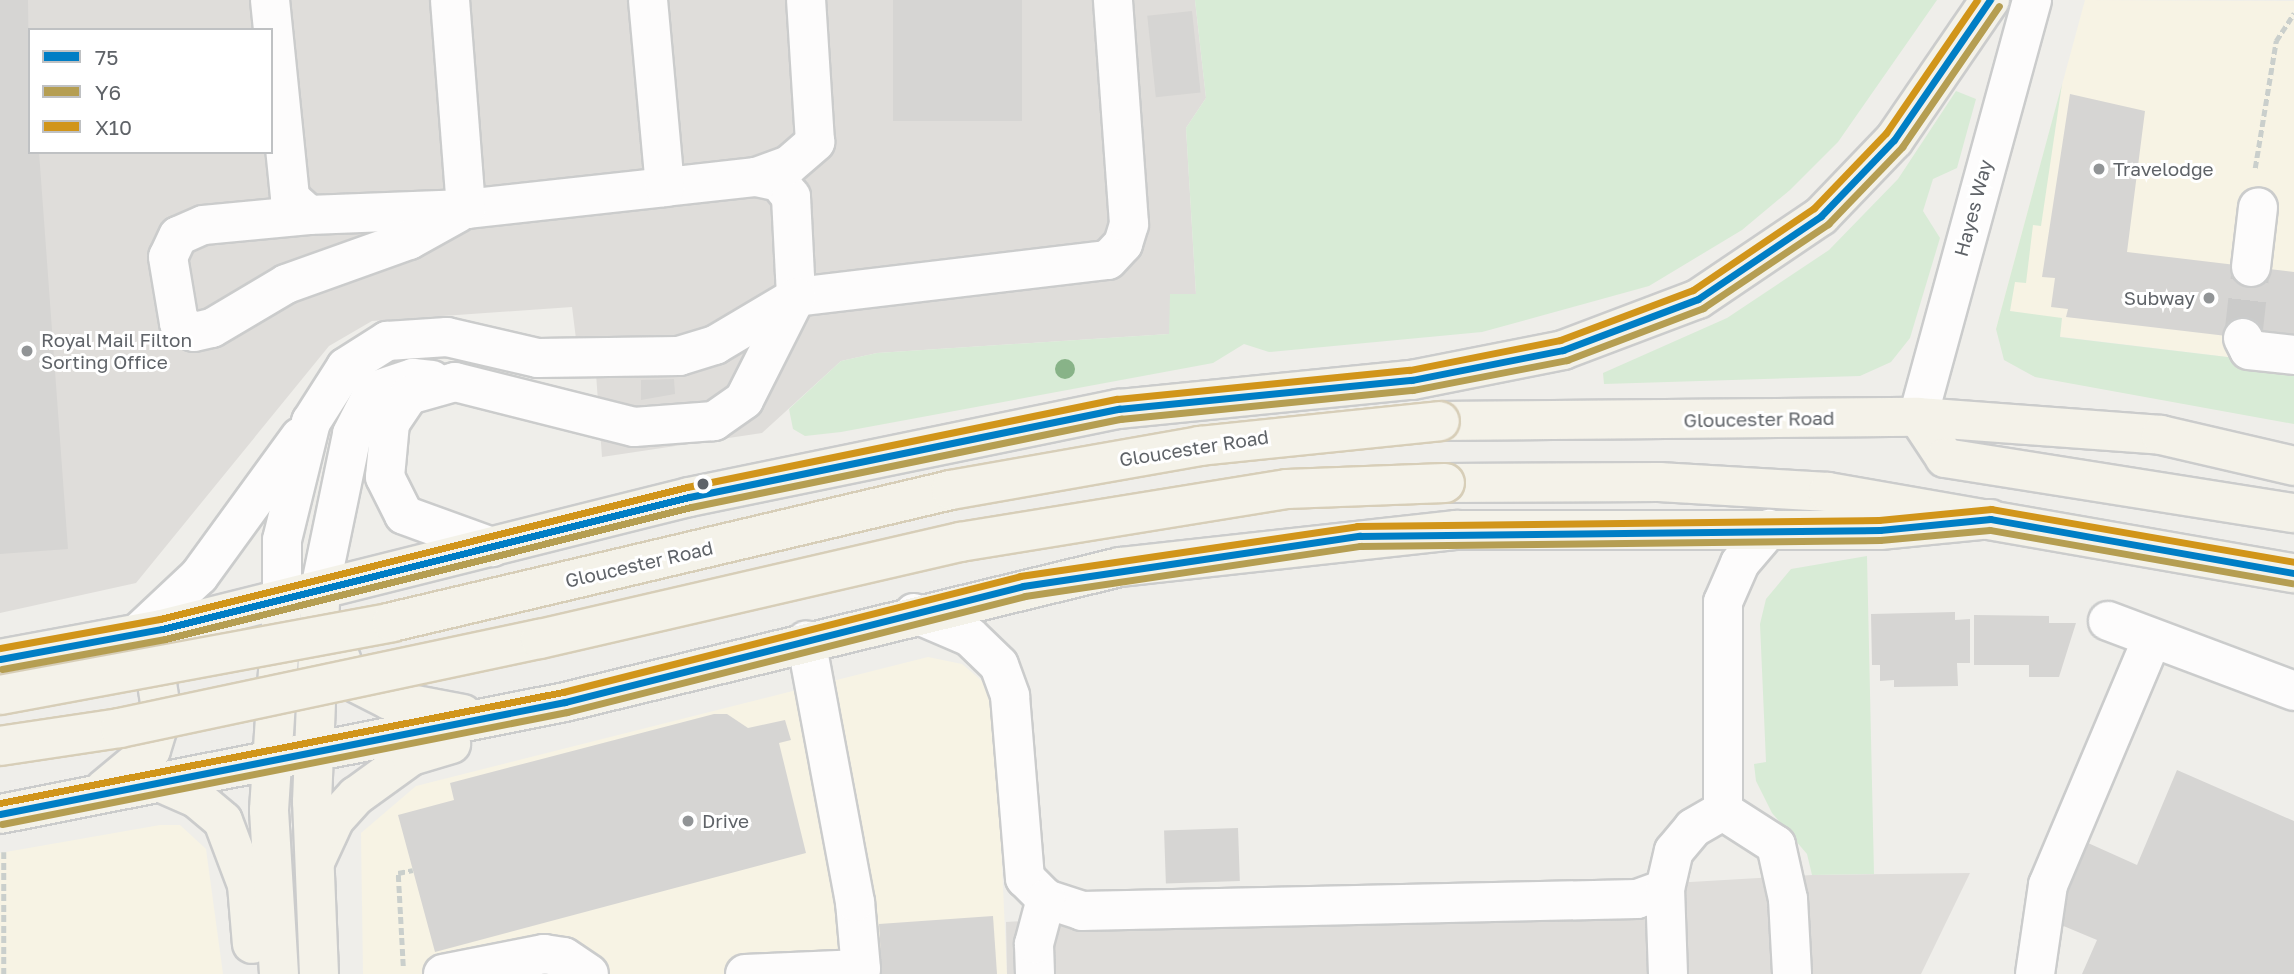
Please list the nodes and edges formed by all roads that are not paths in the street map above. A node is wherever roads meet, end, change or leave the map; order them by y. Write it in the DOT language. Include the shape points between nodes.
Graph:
graph roads {
  1 [pos="270,0"];
  2 [pos="450,0"];
  3 [pos="649,0"];
  4 [pos="806,0"];
  5 [pos="1113,0"];
  6 [pos="1990,0"];
  7 [pos="2032,0"];
  8 [pos="272,28"];
  9 [pos="273,34"];
  10 [pos="756,177"];
  11 [pos="665,187"];
  12 [pos="2256,194"];
  13 [pos="466,209"];
  14 [pos="309,215"];
  15 [pos="2251,267"];
  16 [pos="796,297"];
  17 [pos="2243,338"];
  18 [pos="2294,355"];
  19 [pos="455,382"];
  20 [pos="1918,417"];
  21 [pos="311,422"];
  22 [pos="2294,466"];
  23 [pos="2294,513"];
  24 [pos="1990,519"];
  25 [pos="1769,529"];
  26 [pos="492,547"];
  27 [pos="2294,573"];
  28 [pos="378,575"];
  29 [pos="320,589"];
  30 [pos="282,597"];
  31 [pos="914,613"];
  32 [pos="2108,621"];
  33 [pos="137,634"];
  34 [pos="2152,639"];
  35 [pos="806,641"];
  36 [pos="82,645"];
  37 [pos="283,652"];
  38 [pos="0,659"];
  39 [pos="2294,691"];
  40 [pos="318,692"];
  41 [pos="0,695"];
  42 [pos="565,702"];
  43 [pos="428,710"];
  44 [pos="486,716"];
  45 [pos="0,746"];
  46 [pos="313,753"];
  47 [pos="276,758"];
  48 [pos="157,781"];
  49 [pos="102,791"];
  50 [pos="1723,811"];
  51 [pos="2,830"];
  52 [pos="315,862"];
  53 [pos="1665,889"];
  54 [pos="1046,899"];
  55 [pos="255,974"];
  56 [pos="279,974"];
  57 [pos="319,974"];
  58 [pos="443,974"];
  59 [pos="589,974"];
  60 [pos="745,974"];
  61 [pos="1035,974"];
  62 [pos="1668,974"];
  63 [pos="1792,974"];
  64 [pos="2035,974"];
  1 -- 8 [label="street"];
  2 -- 13 [label="street"];
  3 -- 11 [label="street"];
  4 -- 10 [label="street" via="814,142 789,165"];
  5 -- 16 [label="street" via="1129,224 1123,244 1108,260"];
  6 -- 26 [label="main road" via="1894,140 1821,216 1698,299 1563,350 1412,380 1119,409 689,497"];
  7 -- 20 [label="street, Hayes Way"];
  9 -- 14 [label="street" via="290,198"];
  10 -- 11 [label="street"];
  10 -- 16 [label="street" via="779,183 791,197"];
  11 -- 13 [label="street"];
  12 -- 15 [label="street"];
  13 -- 14 [label="street"];
  13 -- 14 [label="street" via="409,240 285,284 212,328 194,332 179,323 167,257 178,236 202,225"];
  16 -- 19 [label="street" via="744,400 714,422 634,427"];
  16 -- 21 [label="street" via="715,345 679,356 538,358 447,337 387,341 346,366"];
  17 -- 18 [label="street" via="2249,349"];
  19 -- 26 [label="street" via="409,395 390,423 385,477 404,515"];
  19 -- 29 [label="street" via="413,378 374,391 352,434"];
  20 -- 22 [label="main road, Gloucester Road" via="2161,435"];
  20 -- 23 [label="main road" via="1945,458"];
  20 -- 41 [label="main road, Gloucester Road, bridge" via="1440,421 1200,446 951,490 393,622"];
  21 -- 30 [label="street" via="282,540"];
  21 -- 33 [label="street" via="199,576"];
  24 -- 25 [label="main road" via="1880,530"];
  24 -- 27 [label="main road"];
  24 -- 45 [label="main road, bridge" via="1828,492 1719,484 1445,483 1287,489 960,542 120,728"];
  25 -- 31 [label="main road" via="1359,536 1121,567"];
  25 -- 50 [label="street" via="1740,564 1723,602"];
  26 -- 28 [label="main road"];
  28 -- 29 [label="main road"];
  28 -- 43 [label="main road" via="341,614 339,652 348,679"];
  29 -- 30 [label="main road"];
  29 -- 40 [label="main road"];
  30 -- 33 [label="main road"];
  30 -- 37 [label="main road"];
  31 -- 35 [label="main road"];
  31 -- 54 [label="street" via="970,637 999,665 1010,696 1025,878"];
  32 -- 34 [label="street"];
  33 -- 36 [label="main road"];
  33 -- 37 [label="main road" via="243,634"];
  34 -- 39 [label="street"];
  34 -- 64 [label="street" via="2048,885"];
  35 -- 42 [label="main road"];
  35 -- 60 [label="street" via="855,902 860,969"];
  36 -- 38 [label="main road"];
  36 -- 49 [label="main road" via="143,660 160,699 151,750"];
  37 -- 40 [label="main road"];
  37 -- 47 [label="main road"];
  40 -- 43 [label="main road" via="379,710"];
  40 -- 46 [label="main road"];
  42 -- 44 [label="main road"];
  42 -- 52 [label="main road" via="411,756 356,796 335,819"];
  43 -- 44 [label="main road"];
  44 -- 46 [label="main road"];
  46 -- 47 [label="main road"];
  46 -- 52 [label="main road"];
  47 -- 48 [label="main road"];
  47 -- 56 [label="main road" via="269,810"];
  48 -- 49 [label="main road"];
  48 -- 55 [label="main road" via="196,798 223,821 247,885"];
  49 -- 51 [label="main road"];
  50 -- 53 [label="street" via="1693,828 1674,851"];
  50 -- 63 [label="street" via="1776,845 1788,899"];
  52 -- 57 [label="main road"];
  53 -- 54 [label="street" via="1637,899 1082,911"];
  53 -- 62 [label="street"];
  54 -- 61 [label="street" via="1034,944"];
  58 -- 59 [label="street" via="544,954 564,957"];
}
